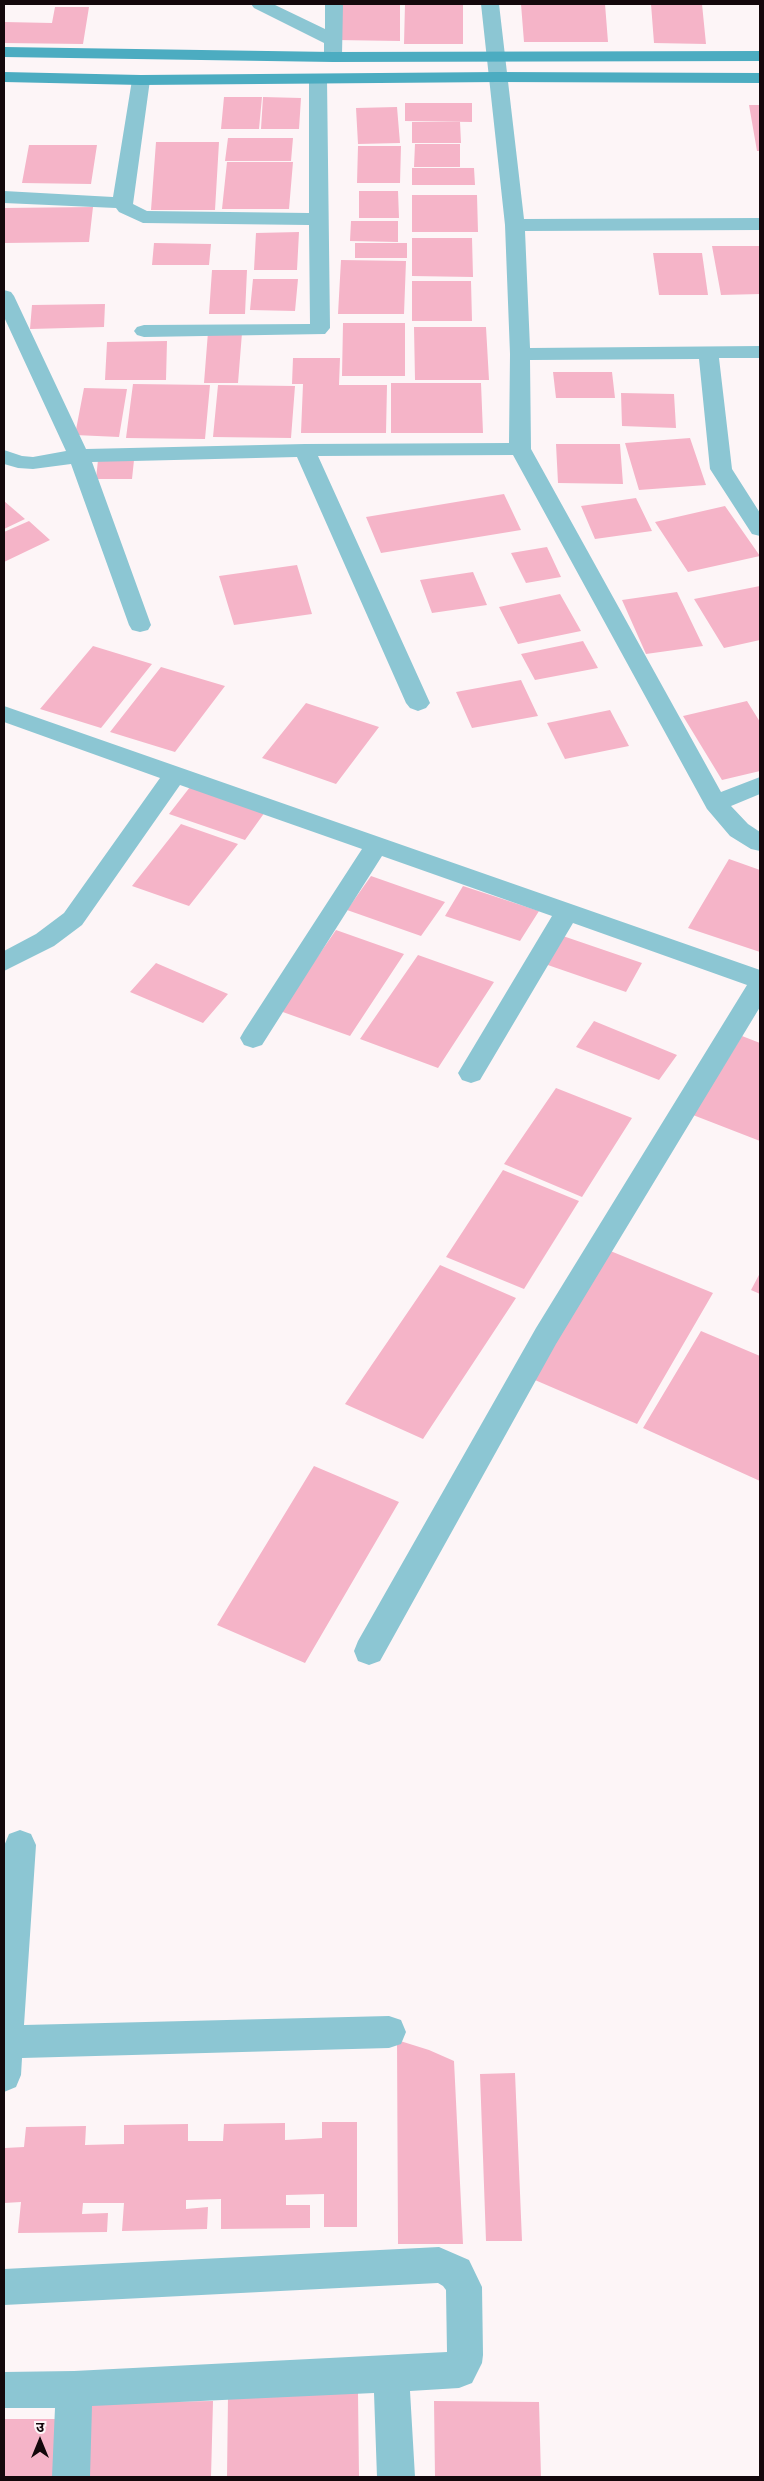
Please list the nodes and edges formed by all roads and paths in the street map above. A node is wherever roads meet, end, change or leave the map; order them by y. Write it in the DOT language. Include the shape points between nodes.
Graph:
graph roads {
  1 [pos="260,4"];
  2 [pos="334,4"];
  3 [pos="490,4"];
  4 [pos="333,48"];
  5 [pos="4,52"];
  6 [pos="495,55"];
  7 [pos="760,56"];
  8 [pos="4,77"];
  9 [pos="498,77"];
  10 [pos="760,78"];
  11 [pos="318,79"];
  12 [pos="141,80"];
  13 [pos="4,197"];
  14 [pos="122,203"];
  15 [pos="320,219"];
  16 [pos="760,224"];
  17 [pos="515,225"];
  18 [pos="4,296"];
  19 [pos="144,332"];
  20 [pos="708,352"];
  21 [pos="760,352"];
  22 [pos="520,354"];
  23 [pos="520,449"];
  24 [pos="305,450"];
  25 [pos="4,456"];
  26 [pos="79,456"];
  27 [pos="760,491"];
  28 [pos="736,492"];
  29 [pos="760,529"];
  30 [pos="140,625"];
  31 [pos="418,703"];
  32 [pos="4,714"];
  33 [pos="175,774"];
  34 [pos="760,785"];
  35 [pos="715,803"];
  36 [pos="760,843"];
  37 [pos="376,845"];
  38 [pos="567,912"];
  39 [pos="4,962"];
  40 [pos="760,980"];
  41 [pos="760,986"];
  42 [pos="253,1038"];
  43 [pos="471,1073"];
  44 [pos="369,1651"];
  45 [pos="20,1845"];
  46 [pos="389,2032"];
  47 [pos="6,2042"];
  48 [pos="4,2075"];
  49 [pos="4,2287"];
  50 [pos="392,2372"];
  51 [pos="74,2389"];
  52 [pos="4,2390"];
  53 [pos="71,2477"];
  54 [pos="396,2477"];
  1 -- 4 [label="street"];
  2 -- 4 [label="street"];
  3 -- 6 [label="street"];
  4 -- 5 [label="street"];
  4 -- 6 [label="street"];
  6 -- 7 [label="street"];
  6 -- 9 [label="street"];
  8 -- 12 [label="street"];
  9 -- 10 [label="street"];
  9 -- 11 [label="street"];
  9 -- 17 [label="street"];
  11 -- 12 [label="street"];
  11 -- 15 [label="street"];
  12 -- 14 [label="street"];
  13 -- 14 [label="street"];
  14 -- 15 [label="street" via="143,217"];
  15 -- 19 [label="street" via="318,330"];
  16 -- 17 [label="street"];
  17 -- 22 [label="street"];
  18 -- 26 [label="street"];
  20 -- 21 [label="street"];
  20 -- 22 [label="street"];
  20 -- 28 [label="street" via="721,469"];
  22 -- 23 [label="street"];
  23 -- 24 [label="street"];
  23 -- 35 [label="street"];
  24 -- 26 [label="street"];
  24 -- 31 [label="street"];
  25 -- 26 [label="street" via="18,462 33,463"];
  26 -- 30 [label="street"];
  27 -- 28 [label="street"];
  28 -- 29 [label="street"];
  32 -- 33 [label="street"];
  33 -- 37 [label="street"];
  33 -- 39 [label="street" via="73,919 45,940"];
  34 -- 35 [label="street"];
  35 -- 36 [label="street" via="739,830"];
  37 -- 38 [label="street"];
  37 -- 42 [label="street"];
  38 -- 40 [label="street"];
  38 -- 43 [label="street"];
  41 -- 44 [label="street" via="546,1336"];
  45 -- 47 [label="street"];
  46 -- 47 [label="street"];
  47 -- 48 [label="street"];
  49 -- 50 [label="street" via="439,2265 456,2273 464,2286 464,2363 459,2370"];
  50 -- 51 [label="street"];
  50 -- 54 [label="street"];
  51 -- 52 [label="street"];
  51 -- 53 [label="street"];
}
